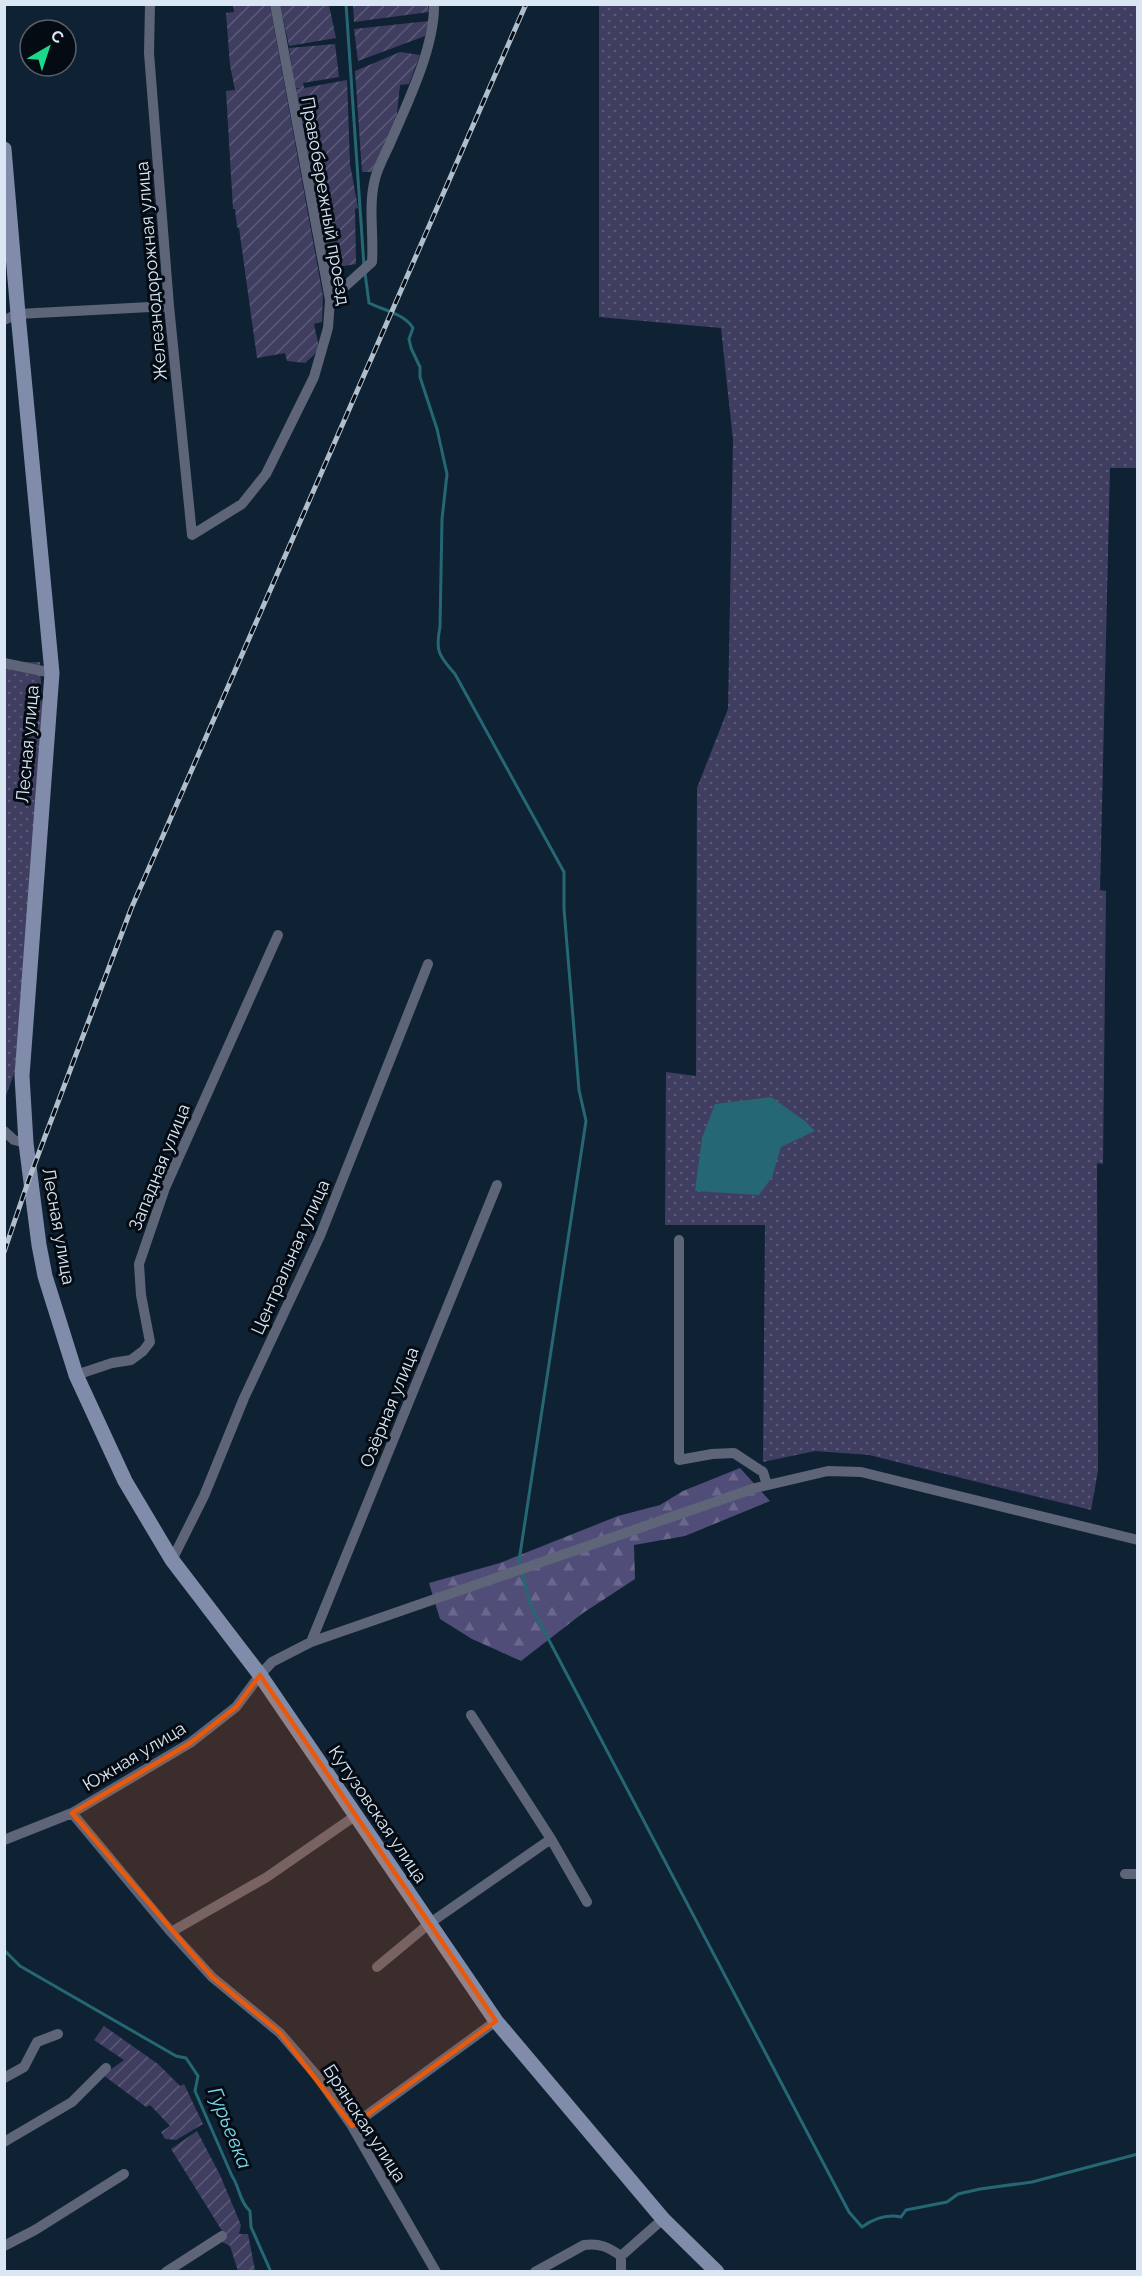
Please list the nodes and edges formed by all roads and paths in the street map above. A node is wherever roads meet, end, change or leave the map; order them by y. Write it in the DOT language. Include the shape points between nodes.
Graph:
graph roads {
  1 [pos="150,4"];
  2 [pos="275,4"];
  3 [pos="434,4"];
  4 [pos="4,149"];
  5 [pos="6,185"];
  6 [pos="330,300"];
  7 [pos="169,306"];
  8 [pos="11,317"];
  9 [pos="192,535"];
  10 [pos="4,663"];
  11 [pos="52,672"];
  12 [pos="278,935"];
  13 [pos="428,964"];
  14 [pos="4,1131"];
  15 [pos="26,1143"];
  16 [pos="497,1185"];
  17 [pos="679,1240"];
  18 [pos="65,1340"];
  19 [pos="76,1375"];
  20 [pos="766,1485"];
  21 [pos="1137,1540"];
  22 [pos="172,1560"];
  23 [pos="311,1642"];
  24 [pos="260,1675"];
  25 [pos="471,1715"];
  26 [pos="72,1813"];
  27 [pos="355,1816"];
  28 [pos="551,1839"];
  29 [pos="5,1840"];
  30 [pos="1125,1874"];
  31 [pos="1137,1874"];
  32 [pos="587,1902"];
  33 [pos="430,1923"];
  34 [pos="171,1932"];
  35 [pos="377,1967"];
  36 [pos="496,2021"];
  37 [pos="58,2034"];
  38 [pos="106,2068"];
  39 [pos="4,2078"];
  40 [pos="352,2126"];
  41 [pos="4,2142"];
  42 [pos="124,2174"];
  43 [pos="663,2219"];
  44 [pos="222,2236"];
  45 [pos="4,2246"];
  46 [pos="621,2256"];
  47 [pos="166,2271"];
  48 [pos="436,2271"];
  49 [pos="535,2271"];
  50 [pos="621,2271"];
  51 [pos="717,2271"];
  1 -- 7 [label="street, Железнодорожная улица" via="149,53"];
  2 -- 6 [label="street, Правобережный проезд"];
  3 -- 6 [label="street" via="428,46 375,178 372,262"];
  4 -- 5 [label="street, Лесная улица"];
  5 -- 8 [label="street, Лесная улица"];
  6 -- 9 [label="street, Правобережный проезд" via="328,328 314,377 266,474 242,504"];
  7 -- 8 [label="street"];
  7 -- 9 [label="street, Железнодорожная улица"];
  8 -- 11 [label="street, Лесная улица"];
  10 -- 11 [label="street"];
  11 -- 15 [label="street, Лесная улица" via="22,1076"];
  12 -- 19 [label="street, Западная улица" via="165,1188 139,1264 150,1342 131,1360"];
  13 -- 22 [label="street, Центральная улица" via="320,1236"];
  14 -- 15 [label="street" via="14,1140"];
  15 -- 18 [label="street, Лесная улица" via="45,1276"];
  16 -- 23 [label="street, Озёрная улица"];
  17 -- 20 [label="street" via="679,1460 734,1453 763,1472"];
  18 -- 19 [label="street, Кутузовская улица"];
  19 -- 22 [label="street, Кутузовская улица" via="125,1481"];
  20 -- 21 [label="street, Южная улица" via="828,1471 861,1472"];
  20 -- 23 [label="street, Южная улица"];
  22 -- 24 [label="street, Кутузовская улица"];
  23 -- 24 [label="street, Южная улица" via="272,1662"];
  24 -- 26 [label="street, Южная улица" via="236,1707 190,1743"];
  24 -- 27 [label="street, Кутузовская улица"];
  25 -- 28 [label="street"];
  26 -- 29 [label="street, Южная улица"];
  26 -- 34 [label="street, Брянская улица"];
  27 -- 33 [label="street, Кутузовская улица"];
  27 -- 34 [label="street" via="267,1877"];
  28 -- 32 [label="street"];
  28 -- 33 [label="street"];
  30 -- 31 [label="street"];
  33 -- 35 [label="street"];
  33 -- 36 [label="street, Кутузовская улица"];
  34 -- 40 [label="street, Брянская улица" via="212,1977 280,2033"];
  36 -- 40 [label="street"];
  36 -- 43 [label="street, Кутузовская улица"];
  37 -- 39 [label="street" via="37,2042 24,2067"];
  38 -- 41 [label="street" via="72,2102"];
  40 -- 48 [label="street, Брянская улица"];
  42 -- 45 [label="street"];
  43 -- 46 [label="street"];
  43 -- 51 [label="street, Кутузовская улица"];
  44 -- 47 [label="street"];
  46 -- 49 [label="street" via="600,2244 584,2245"];
  46 -- 50 [label="street"];
}
